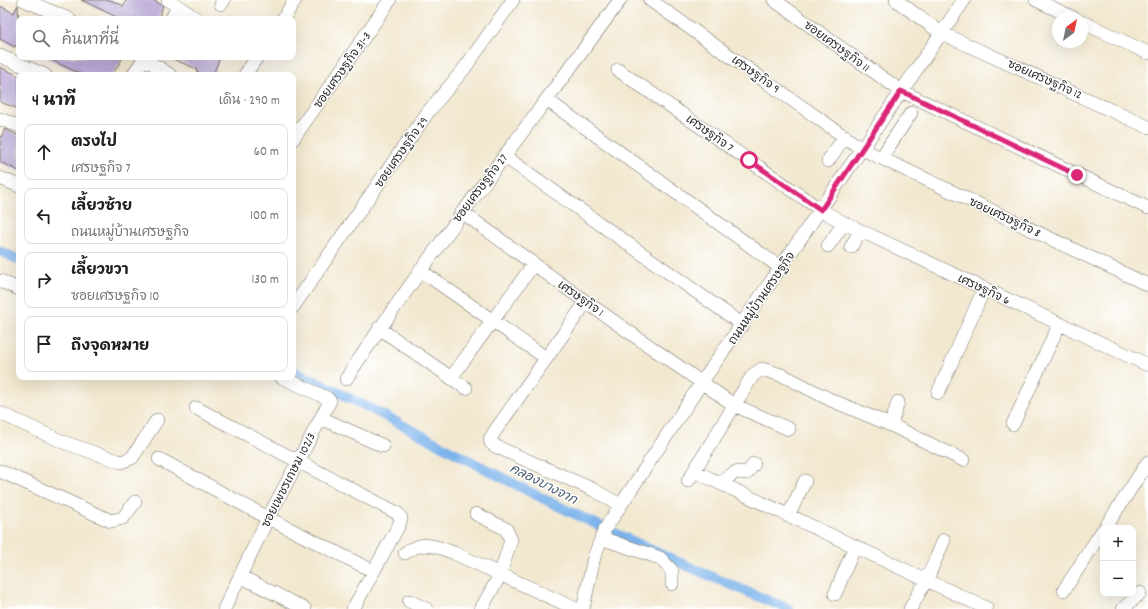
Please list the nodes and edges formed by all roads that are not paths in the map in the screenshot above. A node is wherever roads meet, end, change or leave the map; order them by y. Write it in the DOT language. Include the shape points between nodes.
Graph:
graph roads {
  1 [pos="24,0"];
  2 [pos="295,0"];
  3 [pos="390,0"];
  4 [pos="513,0"];
  5 [pos="620,0"];
  6 [pos="650,0"];
  7 [pos="774,0"];
  8 [pos="896,0"];
  9 [pos="964,0"];
  10 [pos="1036,0"];
  11 [pos="174,4"];
  12 [pos="1061,12"];
  13 [pos="62,16"];
  14 [pos="172,16"];
  15 [pos="192,16"];
  16 [pos="285,16"];
  17 [pos="1088,25"];
  18 [pos="941,33"];
  19 [pos="1148,53"];
  20 [pos="0,56"];
  21 [pos="142,60"];
  22 [pos="148,60"];
  23 [pos="255,60"];
  24 [pos="618,70"];
  25 [pos="39,72"];
  26 [pos="135,72"];
  27 [pos="166,72"];
  28 [pos="247,72"];
  29 [pos="901,91"];
  30 [pos="547,100"];
  31 [pos="912,113"];
  32 [pos="0,118"];
  33 [pos="16,125"];
  34 [pos="1148,127"];
  35 [pos="296,135"];
  36 [pos="845,136"];
  37 [pos="862,149"];
  38 [pos="504,156"];
  39 [pos="881,158"];
  40 [pos="828,161"];
  41 [pos="0,178"];
  42 [pos="16,185"];
  43 [pos="1148,208"];
  44 [pos="821,210"];
  45 [pos="462,212"];
  46 [pos="844,223"];
  47 [pos="860,231"];
  48 [pos="828,246"];
  49 [pos="851,247"];
  50 [pos="533,264"];
  51 [pos="781,268"];
  52 [pos="420,270"];
  53 [pos="0,281"];
  54 [pos="1148,285"];
  55 [pos="16,288"];
  56 [pos="984,289"];
  57 [pos="586,302"];
  58 [pos="296,303"];
  59 [pos="492,320"];
  60 [pos="743,325"];
  61 [pos="1059,325"];
  62 [pos="379,328"];
  63 [pos="546,358"];
  64 [pos="1148,365"];
  65 [pos="451,378"];
  66 [pos="346,379"];
  67 [pos="288,380"];
  68 [pos="702,382"];
  69 [pos="466,388"];
  70 [pos="938,393"];
  71 [pos="898,402"];
  72 [pos="734,405"];
  73 [pos="196,408"];
  74 [pos="0,413"];
  75 [pos="321,418"];
  76 [pos="157,420"];
  77 [pos="1013,424"];
  78 [pos="890,425"];
  79 [pos="789,429"];
  80 [pos="383,446"];
  81 [pos="159,459"];
  82 [pos="298,460"];
  83 [pos="963,460"];
  84 [pos="1148,462"];
  85 [pos="754,464"];
  86 [pos="0,471"];
  87 [pos="805,481"];
  88 [pos="720,482"];
  89 [pos="135,502"];
  90 [pos="618,509"];
  91 [pos="476,514"];
  92 [pos="788,516"];
  93 [pos="268,518"];
  94 [pos="1107,525"];
  95 [pos="603,534"];
  96 [pos="1100,535"];
  97 [pos="944,540"];
  98 [pos="855,546"];
  99 [pos="405,553"];
  100 [pos="373,571"];
  101 [pos="500,575"];
  102 [pos="240,576"];
  103 [pos="927,579"];
  104 [pos="672,584"];
  105 [pos="1064,590"];
  106 [pos="1140,593"];
  107 [pos="835,594"];
  108 [pos="409,600"];
  109 [pos="986,608"];
  110 [pos="224,609"];
  111 [pos="305,609"];
  112 [pos="353,609"];
  113 [pos="426,609"];
  114 [pos="482,609"];
  115 [pos="576,609"];
  116 [pos="583,609"];
  117 [pos="910,609"];
  118 [pos="1122,609"];
  1 -- 13 [label="street"];
  2 -- 16 [label="street"];
  3 -- 35 [label="street, ซอยเศรษฐกิจ 31-3"];
  4 -- 58 [label="street, ซอยเศรษฐกิจ 29" via="464,68 428,112"];
  5 -- 30 [label="street, ซอยเศรษฐกิจ 27"];
  6 -- 36 [label="street, เศรษฐกิจ 9"];
  7 -- 29 [label="street, ซอยเศรษฐกิจ 11"];
  8 -- 18 [label="street, ซอยเศรษฐกิจ 12"];
  9 -- 18 [label="street, ถนนหมู่บ้านเศรษฐกิจ"];
  10 -- 12 [label="street"];
  11 -- 14 [label="street"];
  11 -- 15 [label="street"];
  17 -- 19 [label="street"];
  18 -- 29 [label="street, ถนนหมู่บ้านเศรษฐกิจ"];
  18 -- 34 [label="street, ซอยเศรษฐกิจ 12"];
  20 -- 25 [label="street"];
  21 -- 26 [label="street"];
  22 -- 27 [label="street"];
  23 -- 28 [label="street"];
  24 -- 44 [label="street, เศรษฐกิจ 7"];
  29 -- 37 [label="street, ถนนหมู่บ้านเศรษฐกิจ"];
  29 -- 43 [label="street, ซอยเศรษฐกิจ 11"];
  30 -- 38 [label="street, ซอยเศรษฐกิจ 27"];
  30 -- 51 [label="street"];
  31 -- 39 [label="street"];
  32 -- 33 [label="street"];
  36 -- 37 [label="street, เศรษฐกิจ 9"];
  36 -- 40 [label="street"];
  37 -- 39 [label="street, ซอยเศรษฐกิจ 8"];
  37 -- 44 [label="street, ถนนหมู่บ้านเศรษฐกิจ"];
  38 -- 45 [label="street, ซอยเศรษฐกิจ 27"];
  38 -- 60 [label="street"];
  39 -- 54 [label="street, ซอยเศรษฐกิจ 8"];
  41 -- 42 [label="street"];
  44 -- 46 [label="street, เศรษฐกิจ 6"];
  44 -- 51 [label="street, ถนนหมู่บ้านเศรษฐกิจ"];
  45 -- 50 [label="street, เศรษฐกิจ 1"];
  45 -- 52 [label="street, ซอยเศรษฐกิจ 27"];
  46 -- 47 [label="street, เศรษฐกิจ 6"];
  46 -- 48 [label="street"];
  47 -- 49 [label="street"];
  47 -- 56 [label="street, เศรษฐกิจ 6"];
  50 -- 57 [label="street, เศรษฐกิจ 1"];
  50 -- 59 [label="street"];
  51 -- 60 [label="street, ถนนหมู่บ้านเศรษฐกิจ"];
  52 -- 59 [label="street"];
  52 -- 62 [label="street, ซอยเศรษฐกิจ 27"];
  53 -- 55 [label="street"];
  56 -- 61 [label="street, เศรษฐกิจ 6"];
  56 -- 70 [label="street"];
  57 -- 63 [label="street"];
  57 -- 68 [label="street, เศรษฐกิจ 1"];
  59 -- 63 [label="street"];
  59 -- 65 [label="street"];
  60 -- 68 [label="street, ถนนหมู่บ้านเศรษฐกิจ"];
  61 -- 64 [label="street, เศรษฐกิจ 6"];
  61 -- 77 [label="street"];
  62 -- 65 [label="street"];
  62 -- 66 [label="street, ซอยเศรษฐกิจ 27"];
  63 -- 90 [label="street" via="497,428 490,443 594,490"];
  65 -- 69 [label="street"];
  67 -- 75 [label="street, ซอยเพชรเกษม 102/3" via="327,398 330,402"];
  68 -- 72 [label="street, เศรษฐกิจ 1"];
  68 -- 90 [label="street, ถนนหมู่บ้านเศรษฐกิจ"];
  71 -- 78 [label="street"];
  72 -- 78 [label="street" via="753,375 762,369 784,376 831,400"];
  72 -- 79 [label="street, เศรษฐกิจ 1"];
  72 -- 88 [label="street" via="691,476"];
  73 -- 82 [label="street"];
  74 -- 76 [label="street" via="63,442 121,462 132,458"];
  75 -- 80 [label="street"];
  75 -- 82 [label="street, ซอยเพชรเกษม 102/3"];
  78 -- 83 [label="street"];
  81 -- 93 [label="street"];
  82 -- 93 [label="street, ซอยเพชรเกษม 102/3"];
  82 -- 100 [label="street" via="397,513 401,518"];
  84 -- 94 [label="street"];
  85 -- 88 [label="street" via="747,473 736,472"];
  86 -- 89 [label="street" via="111,521 122,518"];
  87 -- 92 [label="street"];
  88 -- 92 [label="street"];
  90 -- 95 [label="street, ถนนหมู่บ้านเศรษฐกิจ"];
  91 -- 101 [label="street" via="506,529 509,534 511,540"];
  92 -- 98 [label="street"];
  93 -- 100 [label="street"];
  93 -- 102 [label="street, ซอยเพชรเกษม 102/3"];
  95 -- 104 [label="street" via="660,558 672,572"];
  95 -- 116 [label="street, ถนนหมู่บ้านเศรษฐกิจ" via="594,557"];
  96 -- 105 [label="street"];
  97 -- 103 [label="street"];
  98 -- 103 [label="street"];
  98 -- 107 [label="street"];
  99 -- 101 [label="street" via="414,547 434,546"];
  100 -- 112 [label="street"];
  101 -- 114 [label="street"];
  101 -- 115 [label="street"];
  102 -- 110 [label="street, ซอยเพชรเกษม 102/3"];
  102 -- 111 [label="street"];
  103 -- 109 [label="street"];
  103 -- 117 [label="street"];
  106 -- 118 [label="street"];
  108 -- 113 [label="street"];
}
